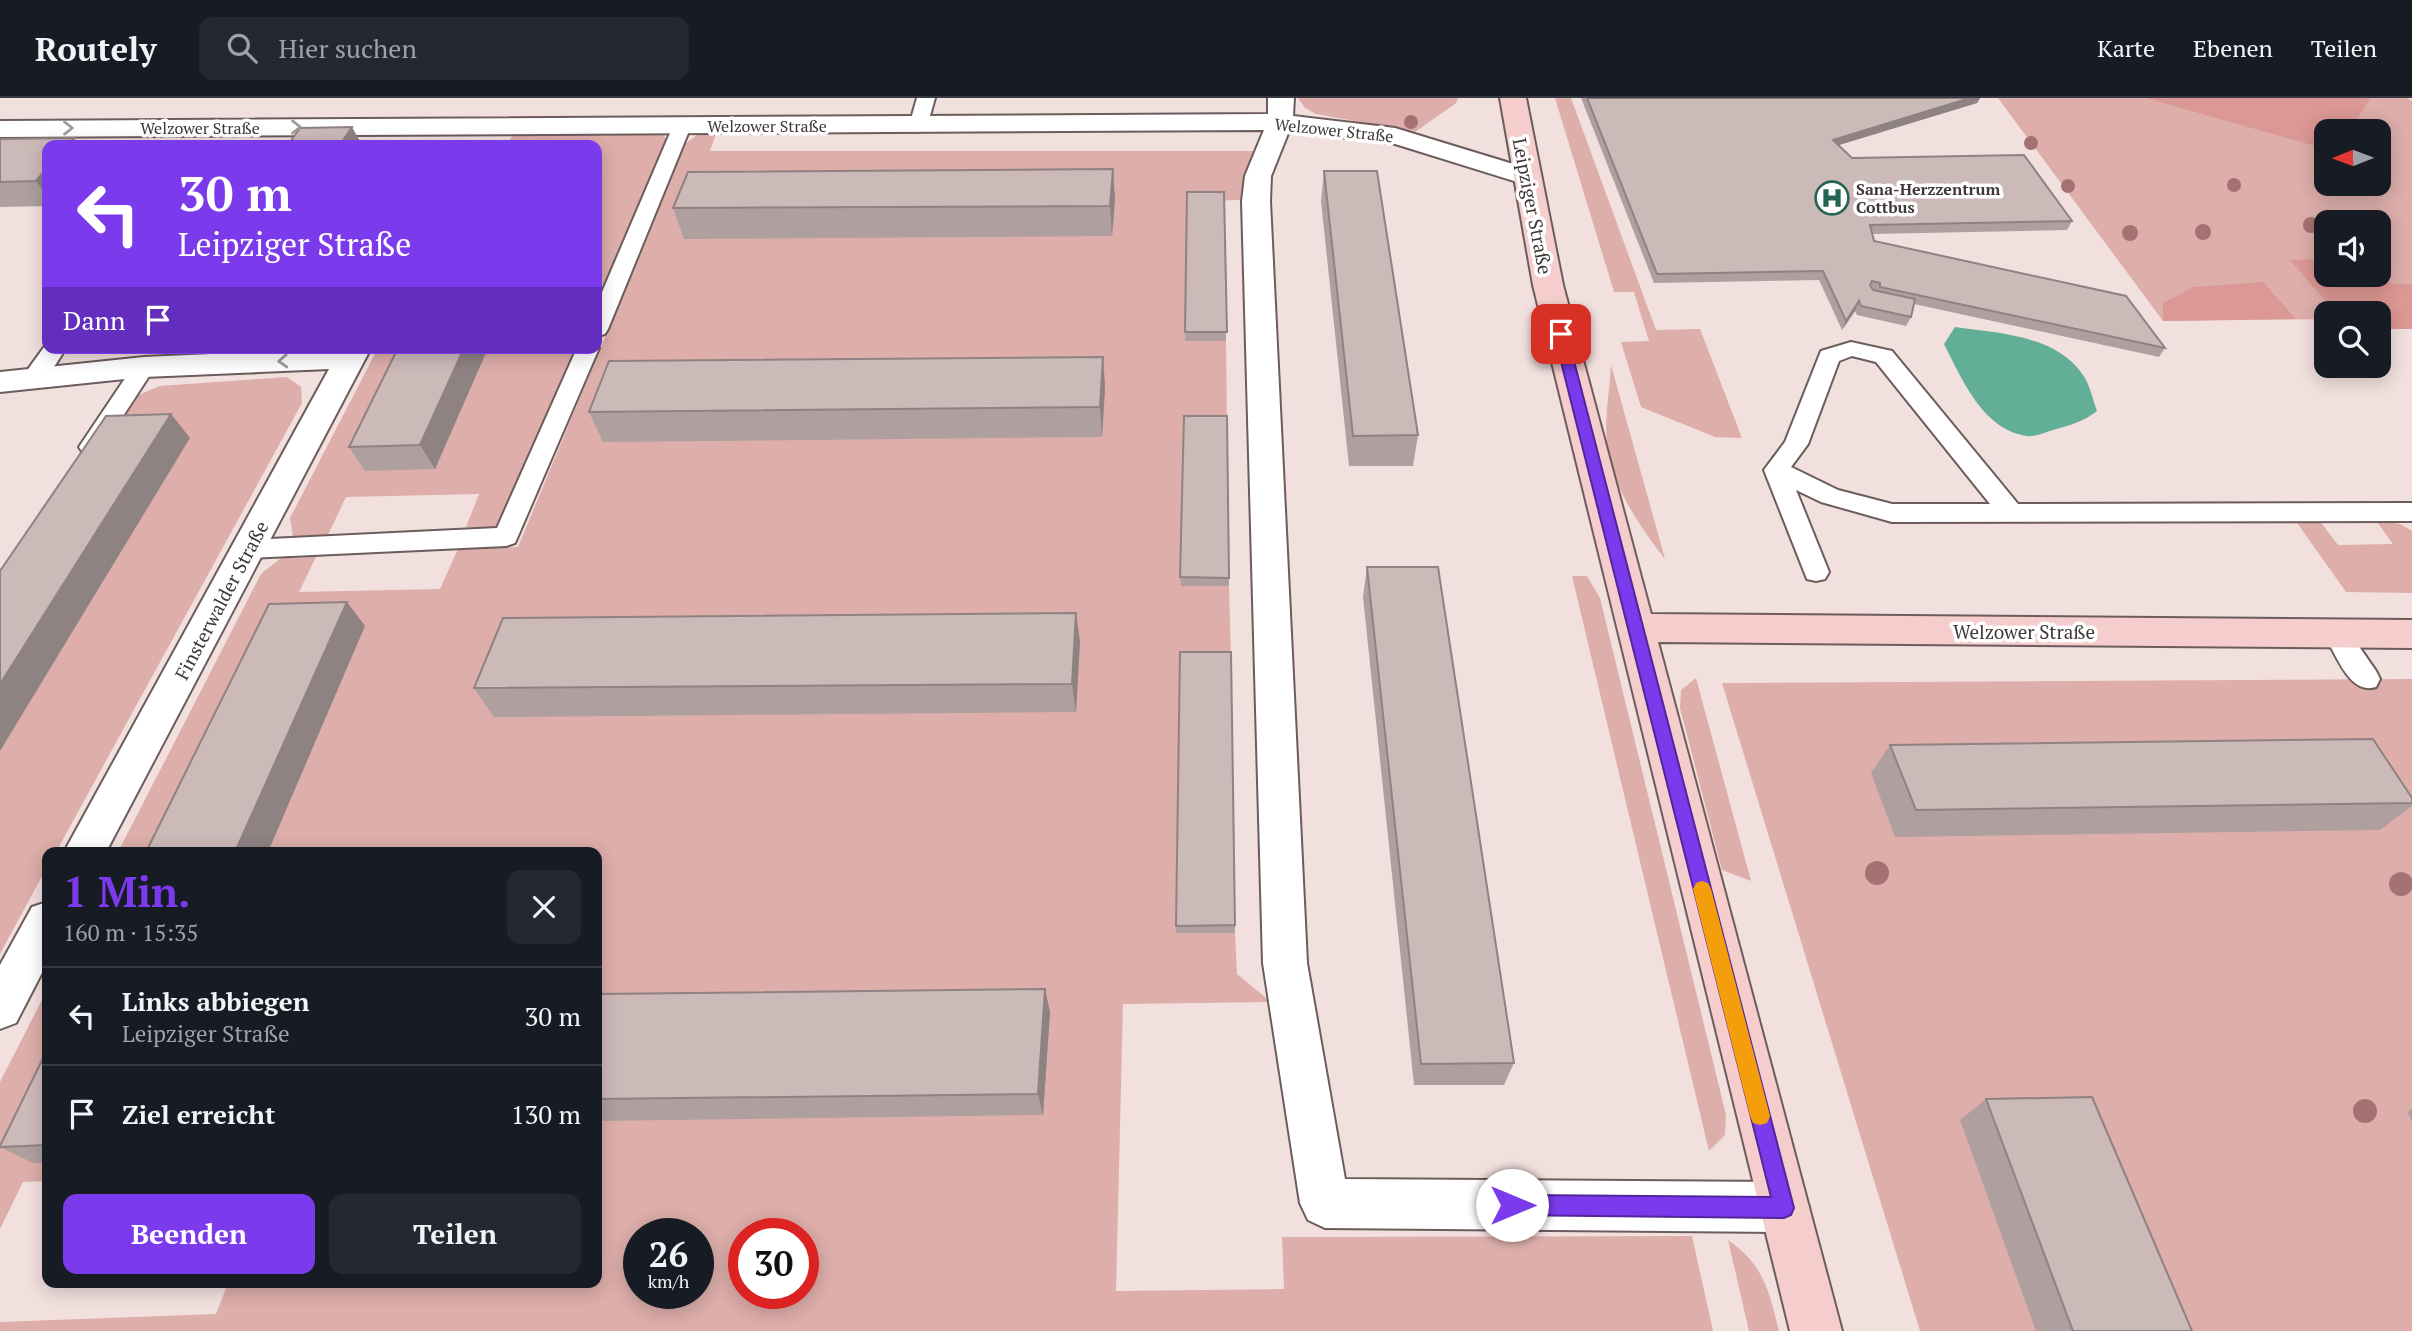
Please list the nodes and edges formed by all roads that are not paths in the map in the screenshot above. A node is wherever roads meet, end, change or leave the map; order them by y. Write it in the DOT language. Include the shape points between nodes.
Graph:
graph roads {
  1 [pos="491,98"];
  2 [pos="926,98"];
  3 [pos="1513,98"];
  4 [pos="1280,110"];
  5 [pos="918,125"];
  6 [pos="682,126"];
  7 [pos="0,129"];
  8 [pos="468,136"];
  9 [pos="1527,177"];
  10 [pos="602,317"];
  11 [pos="51,354"];
  12 [pos="339,354"];
  13 [pos="352,354"];
  14 [pos="585,354"];
  15 [pos="144,368"];
  16 [pos="32,379"];
  17 [pos="0,382"];
  18 [pos="76,470"];
  19 [pos="1776,470"];
  20 [pos="2412,512"];
  21 [pos="2012,514"];
  22 [pos="248,549"];
  23 [pos="1816,572"];
  24 [pos="1636,628"];
  25 [pos="2336,633"];
  26 [pos="2412,634"];
  27 [pos="2366,679"];
  28 [pos="88,847"];
  29 [pos="42,930"];
  30 [pos="0,1008"];
  31 [pos="1784,1208"];
  32 [pos="1816,1331"];
  1 -- 8 [label="street"];
  2 -- 5 [label="lane"];
  3 -- 9 [label="street, Leipziger Straße"];
  4 -- 5 [label="street, Welzower Straße"];
  4 -- 9 [label="street, Welzower Straße" via="1395,136"];
  4 -- 31 [label="street" via="1258,176 1256,201 1285,963 1325,1203"];
  5 -- 6 [label="street, Welzower Straße"];
  6 -- 8 [label="street, Welzower Straße"];
  6 -- 10 [label="lane"];
  7 -- 8 [label="street, Welzower Straße, one-way"];
  9 -- 24 [label="street, Leipziger Straße" via="1548,285"];
  11 -- 16 [label="lane"];
  12 -- 15 [label="street, one-way"];
  13 -- 22 [label="street, Finsterwalder Straße"];
  14 -- 22 [label="lane" via="506,537"];
  15 -- 16 [label="street"];
  15 -- 18 [label="lane"];
  16 -- 17 [label="street"];
  19 -- 21 [label="lane" via="1830,496 1892,513"];
  19 -- 21 [label="lane" via="1796,444 1829,356 1852,349 1884,356"];
  19 -- 23 [label="lane"];
  20 -- 21 [label="lane"];
  22 -- 28 [label="street, Finsterwalder Straße"];
  24 -- 25 [label="street, Welzower Straße"];
  24 -- 31 [label="street, Leipziger Straße"];
  25 -- 26 [label="street, Welzower Straße"];
  25 -- 27 [label="lane"];
  29 -- 30 [label="street"];
  31 -- 32 [label="street, Leipziger Straße"];
}
